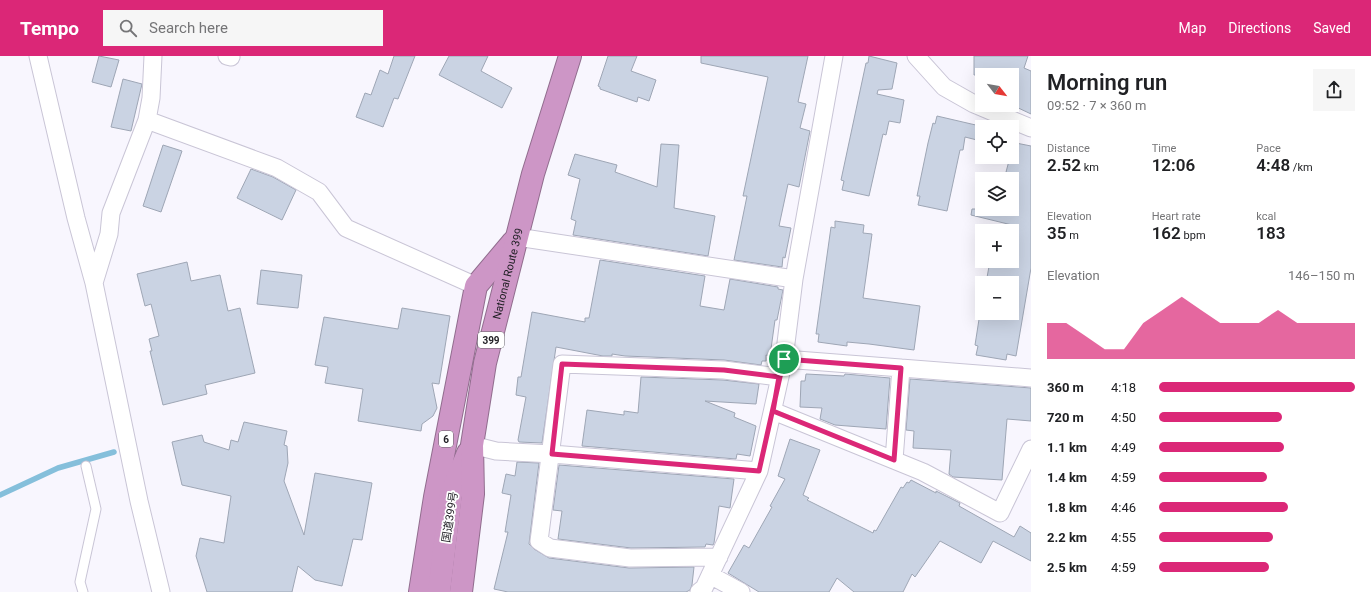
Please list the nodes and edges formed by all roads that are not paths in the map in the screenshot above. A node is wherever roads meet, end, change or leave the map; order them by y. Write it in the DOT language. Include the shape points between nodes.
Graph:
graph roads {
  1 [pos="38,56"];
  2 [pos="153,56"];
  3 [pos="570,56"];
  4 [pos="834,56"];
  5 [pos="916,56"];
  6 [pos="147,120"];
  7 [pos="1031,128"];
  8 [pos="517,237"];
  9 [pos="794,279"];
  10 [pos="94,283"];
  11 [pos="476,286"];
  12 [pos="784,359"];
  13 [pos="901,368"];
  14 [pos="779,377"];
  15 [pos="1031,378"];
  16 [pos="773,411"];
  17 [pos="472,445"];
  18 [pos="1031,449"];
  19 [pos="552,454"];
  20 [pos="894,460"];
  21 [pos="86,466"];
  22 [pos="759,471"];
  23 [pos="719,558"];
  24 [pos="710,575"];
  25 [pos="83,592"];
  26 [pos="161,592"];
  27 [pos="420,592"];
  28 [pos="439,592"];
  29 [pos="461,592"];
  30 [pos="699,592"];
  31 [pos="741,592"];
  1 -- 10 [label="street"];
  2 -- 6 [label="street"];
  3 -- 8 [label="highway, National Route 399 / 399" via="533,174"];
  4 -- 9 [label="street"];
  5 -- 7 [label="street" via="944,87 974,104"];
  6 -- 10 [label="street" via="111,213 109,234"];
  6 -- 11 [label="street" via="278,168 319,192 346,228"];
  8 -- 9 [label="street"];
  8 -- 11 [label="highway, 6"];
  8 -- 17 [label="highway, National Route 399 / 399" via="485,363"];
  9 -- 12 [label="street"];
  10 -- 26 [label="street" via="139,501"];
  11 -- 27 [label="highway, 6" via="435,497"];
  12 -- 13 [label="street"];
  12 -- 14 [label="street"];
  13 -- 15 [label="street"];
  13 -- 20 [label="street"];
  14 -- 16 [label="street"];
  14 -- 19 [label="street" via="724,370 562,364"];
  16 -- 20 [label="street"];
  16 -- 22 [label="street"];
  17 -- 19 [label="street" via="496,451"];
  17 -- 28 [label="highway, 国道399号 / 399" via="451,494"];
  17 -- 29 [label="highway, National Route 399 / 399" via="473,494"];
  18 -- 20 [label="street" via="1000,513 923,472"];
  19 -- 22 [label="street"];
  19 -- 23 [label="street" via="539,541 550,548 630,558"];
  21 -- 25 [label="lane" via="96,509 80,582"];
  22 -- 23 [label="street"];
  23 -- 24 [label="street"];
  24 -- 30 [label="street" via="704,588"];
  24 -- 31 [label="street"];
}
